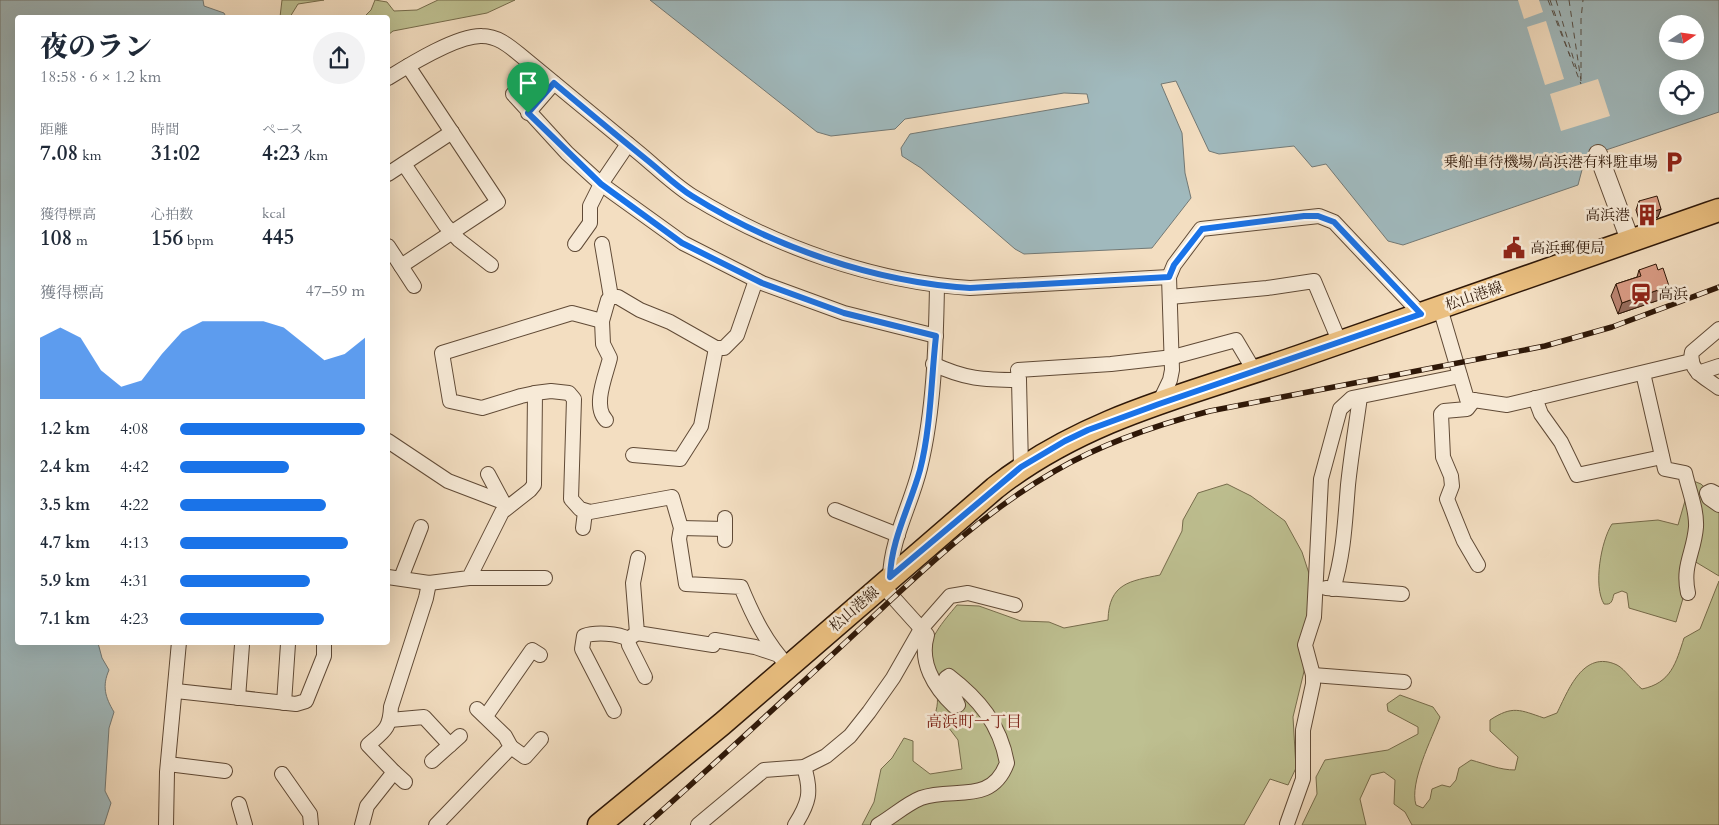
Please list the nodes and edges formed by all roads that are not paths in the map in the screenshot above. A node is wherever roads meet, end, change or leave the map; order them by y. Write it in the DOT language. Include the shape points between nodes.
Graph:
graph roads {
  1 [pos="408,66"];
  2 [pos="390,77"];
  3 [pos="554,83"];
  4 [pos="513,94"];
  5 [pos="528,113"];
  6 [pos="452,132"];
  7 [pos="628,144"];
  8 [pos="1598,154"];
  9 [pos="404,164"];
  10 [pos="390,173"];
  11 [pos="601,184"];
  12 [pos="1719,210"];
  13 [pos="452,233"];
  14 [pos="1630,240"];
  15 [pos="575,244"];
  16 [pos="602,244"];
  17 [pos="390,249"];
  18 [pos="491,265"];
  19 [pos="401,266"];
  20 [pos="1169,277"];
  21 [pos="756,280"];
  22 [pos="414,286"];
  23 [pos="937,286"];
  24 [pos="1170,296"];
  25 [pos="611,297"];
  26 [pos="1431,311"];
  27 [pos="602,321"];
  28 [pos="1719,329"];
  29 [pos="936,336"];
  30 [pos="1340,343"];
  31 [pos="716,348"];
  32 [pos="1173,357"];
  33 [pos="933,364"];
  34 [pos="1719,366"];
  35 [pos="1695,367"];
  36 [pos="1255,372"];
  37 [pos="1643,373"];
  38 [pos="1460,376"];
  39 [pos="1019,380"];
  40 [pos="1719,388"];
  41 [pos="536,394"];
  42 [pos="1360,397"];
  43 [pos="1535,398"];
  44 [pos="1474,400"];
  45 [pos="1159,404"];
  46 [pos="606,420"];
  47 [pos="390,442"];
  48 [pos="633,455"];
  49 [pos="1662,457"];
  50 [pos="1021,467"];
  51 [pos="488,474"];
  52 [pos="1719,495"];
  53 [pos="504,505"];
  54 [pos="1719,505"];
  55 [pos="835,510"];
  56 [pos="586,512"];
  57 [pos="421,527"];
  58 [pos="583,528"];
  59 [pos="680,528"];
  60 [pos="725,529"];
  61 [pos="898,535"];
  62 [pos="638,558"];
  63 [pos="1478,565"];
  64 [pos="394,578"];
  65 [pos="469,578"];
  66 [pos="545,578"];
  67 [pos="886,581"];
  68 [pos="429,583"];
  69 [pos="1316,587"];
  70 [pos="1333,589"];
  71 [pos="1688,593"];
  72 [pos="1402,594"];
  73 [pos="1015,605"];
  74 [pos="921,629"];
  75 [pos="633,636"];
  76 [pos="179,645"];
  77 [pos="288,645"];
  78 [pos="324,645"];
  79 [pos="242,646"];
  80 [pos="540,656"];
  81 [pos="782,660"];
  82 [pos="1313,675"];
  83 [pos="645,677"];
  84 [pos="1404,682"];
  85 [pos="176,691"];
  86 [pos="238,698"];
  87 [pos="284,703"];
  88 [pos="614,711"];
  89 [pos="390,720"];
  90 [pos="542,739"];
  91 [pos="511,747"];
  92 [pos="432,761"];
  93 [pos="168,764"];
  94 [pos="804,767"];
  95 [pos="225,771"];
  96 [pos="282,774"];
  97 [pos="239,804"];
  98 [pos="1287,824"];
  99 [pos="166,825"];
  100 [pos="245,825"];
  101 [pos="310,825"];
  102 [pos="362,825"];
  103 [pos="436,825"];
  104 [pos="599,825"];
  105 [pos="698,825"];
  106 [pos="795,825"];
  107 [pos="878,825"];
  1 -- 2 [label="street"];
  1 -- 3 [label="street" via="449,45 480,35 506,43"];
  1 -- 6 [label="street"];
  3 -- 5 [label="street"];
  3 -- 7 [label="street"];
  4 -- 5 [label="street"];
  5 -- 11 [label="street"];
  6 -- 9 [label="street"];
  6 -- 13 [label="street" via="498,202"];
  7 -- 11 [label="street"];
  7 -- 23 [label="street" via="690,195 758,232 876,273"];
  8 -- 14 [label="street"];
  9 -- 10 [label="street"];
  9 -- 13 [label="street"];
  11 -- 15 [label="street" via="590,206 590,223"];
  11 -- 21 [label="street" via="682,243"];
  12 -- 14 [label="main road, 松山港線"];
  13 -- 18 [label="street"];
  13 -- 19 [label="street"];
  14 -- 26 [label="main road, 松山港線"];
  16 -- 25 [label="street"];
  17 -- 19 [label="street"];
  19 -- 22 [label="street"];
  20 -- 23 [label="street" via="970,288"];
  20 -- 24 [label="street"];
  20 -- 26 [label="street" via="1174,265 1202,229 1318,216 1334,222"];
  21 -- 29 [label="street" via="844,313"];
  21 -- 31 [label="street" via="737,335 728,346"];
  23 -- 29 [label="street"];
  24 -- 30 [label="street" via="1314,281"];
  24 -- 32 [label="street"];
  25 -- 27 [label="street"];
  25 -- 31 [label="street" via="618,297 670,322"];
  26 -- 30 [label="main road, 松山港線"];
  26 -- 38 [label="street"];
  27 -- 41 [label="street" via="572,313 442,353 450,401 482,408"];
  27 -- 46 [label="street" via="602,344 610,358 600,397 602,416"];
  28 -- 35 [label="street" via="1692,352"];
  29 -- 33 [label="street"];
  30 -- 36 [label="main road, 松山港線"];
  31 -- 48 [label="street" via="701,426 680,459"];
  32 -- 36 [label="street" via="1236,340"];
  32 -- 39 [label="street" via="1018,370"];
  32 -- 45 [label="street" via="1170,380"];
  33 -- 39 [label="street" via="960,376"];
  33 -- 61 [label="street" via="920,469"];
  34 -- 35 [label="street"];
  35 -- 37 [label="street"];
  35 -- 40 [label="street"];
  36 -- 45 [label="main road, 松山港線"];
  37 -- 43 [label="street"];
  37 -- 49 [label="street"];
  38 -- 42 [label="street"];
  38 -- 44 [label="street" via="1467,399"];
  39 -- 50 [label="street"];
  41 -- 53 [label="street" via="534,484 530,490"];
  41 -- 56 [label="street" via="551,391 569,393 574,399 571,499"];
  42 -- 69 [label="street" via="1352,398 1340,409 1322,479"];
  42 -- 70 [label="street" via="1348,486 1346,532"];
  43 -- 44 [label="street" via="1507,405"];
  43 -- 49 [label="street" via="1577,475"];
  44 -- 63 [label="street" via="1467,409 1444,411 1440,421 1443,457 1452,486 1447,499"];
  45 -- 50 [label="main road, 松山港線" via="1088,430"];
  47 -- 53 [label="street" via="448,481"];
  49 -- 71 [label="street" via="1665,469 1685,473 1696,514 1696,530 1686,572"];
  50 -- 67 [label="main road, 松山港線"];
  51 -- 53 [label="street"];
  52 -- 54 [label="street" via="1711,490 1707,493"];
  53 -- 65 [label="street"];
  55 -- 61 [label="street"];
  56 -- 58 [label="street"];
  56 -- 59 [label="street" via="672,497"];
  57 -- 64 [label="street"];
  59 -- 60 [label="street"];
  59 -- 81 [label="street" via="678,540 686,584 741,587 755,620"];
  61 -- 67 [label="street"];
  62 -- 75 [label="street" via="633,583"];
  64 -- 68 [label="street"];
  65 -- 66 [label="street"];
  65 -- 68 [label="street"];
  67 -- 74 [label="street"];
  67 -- 81 [label="main road, 松山港線"];
  68 -- 89 [label="street" via="391,706"];
  69 -- 70 [label="street"];
  69 -- 82 [label="street" via="1314,617 1305,645"];
  70 -- 72 [label="street"];
  73 -- 74 [label="street" via="958,593 950,596"];
  74 -- 94 [label="street" via="893,678 850,736 826,756"];
  74 -- 107 [label="street" via="927,635 924,659 935,681 954,706 958,705 946,678 949,676 978,699 998,734 1007,763 999,778 980,790 919,799"];
  75 -- 81 [label="street" via="712,646 715,640 756,647"];
  75 -- 83 [label="street" via="629,645"];
  75 -- 88 [label="street" via="589,634 582,642 582,649"];
  76 -- 85 [label="street"];
  77 -- 87 [label="street"];
  78 -- 87 [label="street" via="324,656 306,701"];
  79 -- 86 [label="street"];
  80 -- 91 [label="street" via="532,650 482,713 505,736"];
  81 -- 104 [label="main road, 松山港線" via="722,724"];
  82 -- 84 [label="street"];
  82 -- 98 [label="street" via="1303,730 1303,779"];
  85 -- 86 [label="street"];
  85 -- 93 [label="street"];
  86 -- 87 [label="street"];
  89 -- 92 [label="street" via="424,717 455,741"];
  89 -- 102 [label="street" via="387,729 368,745 399,777 367,806"];
  90 -- 91 [label="street" via="525,757"];
  91 -- 103 [label="street"];
  93 -- 95 [label="street"];
  93 -- 99 [label="street"];
  94 -- 105 [label="street" via="764,770"];
  94 -- 106 [label="street" via="810,786 808,800"];
  96 -- 101 [label="street" via="310,814"];
  97 -- 100 [label="street"];
}
